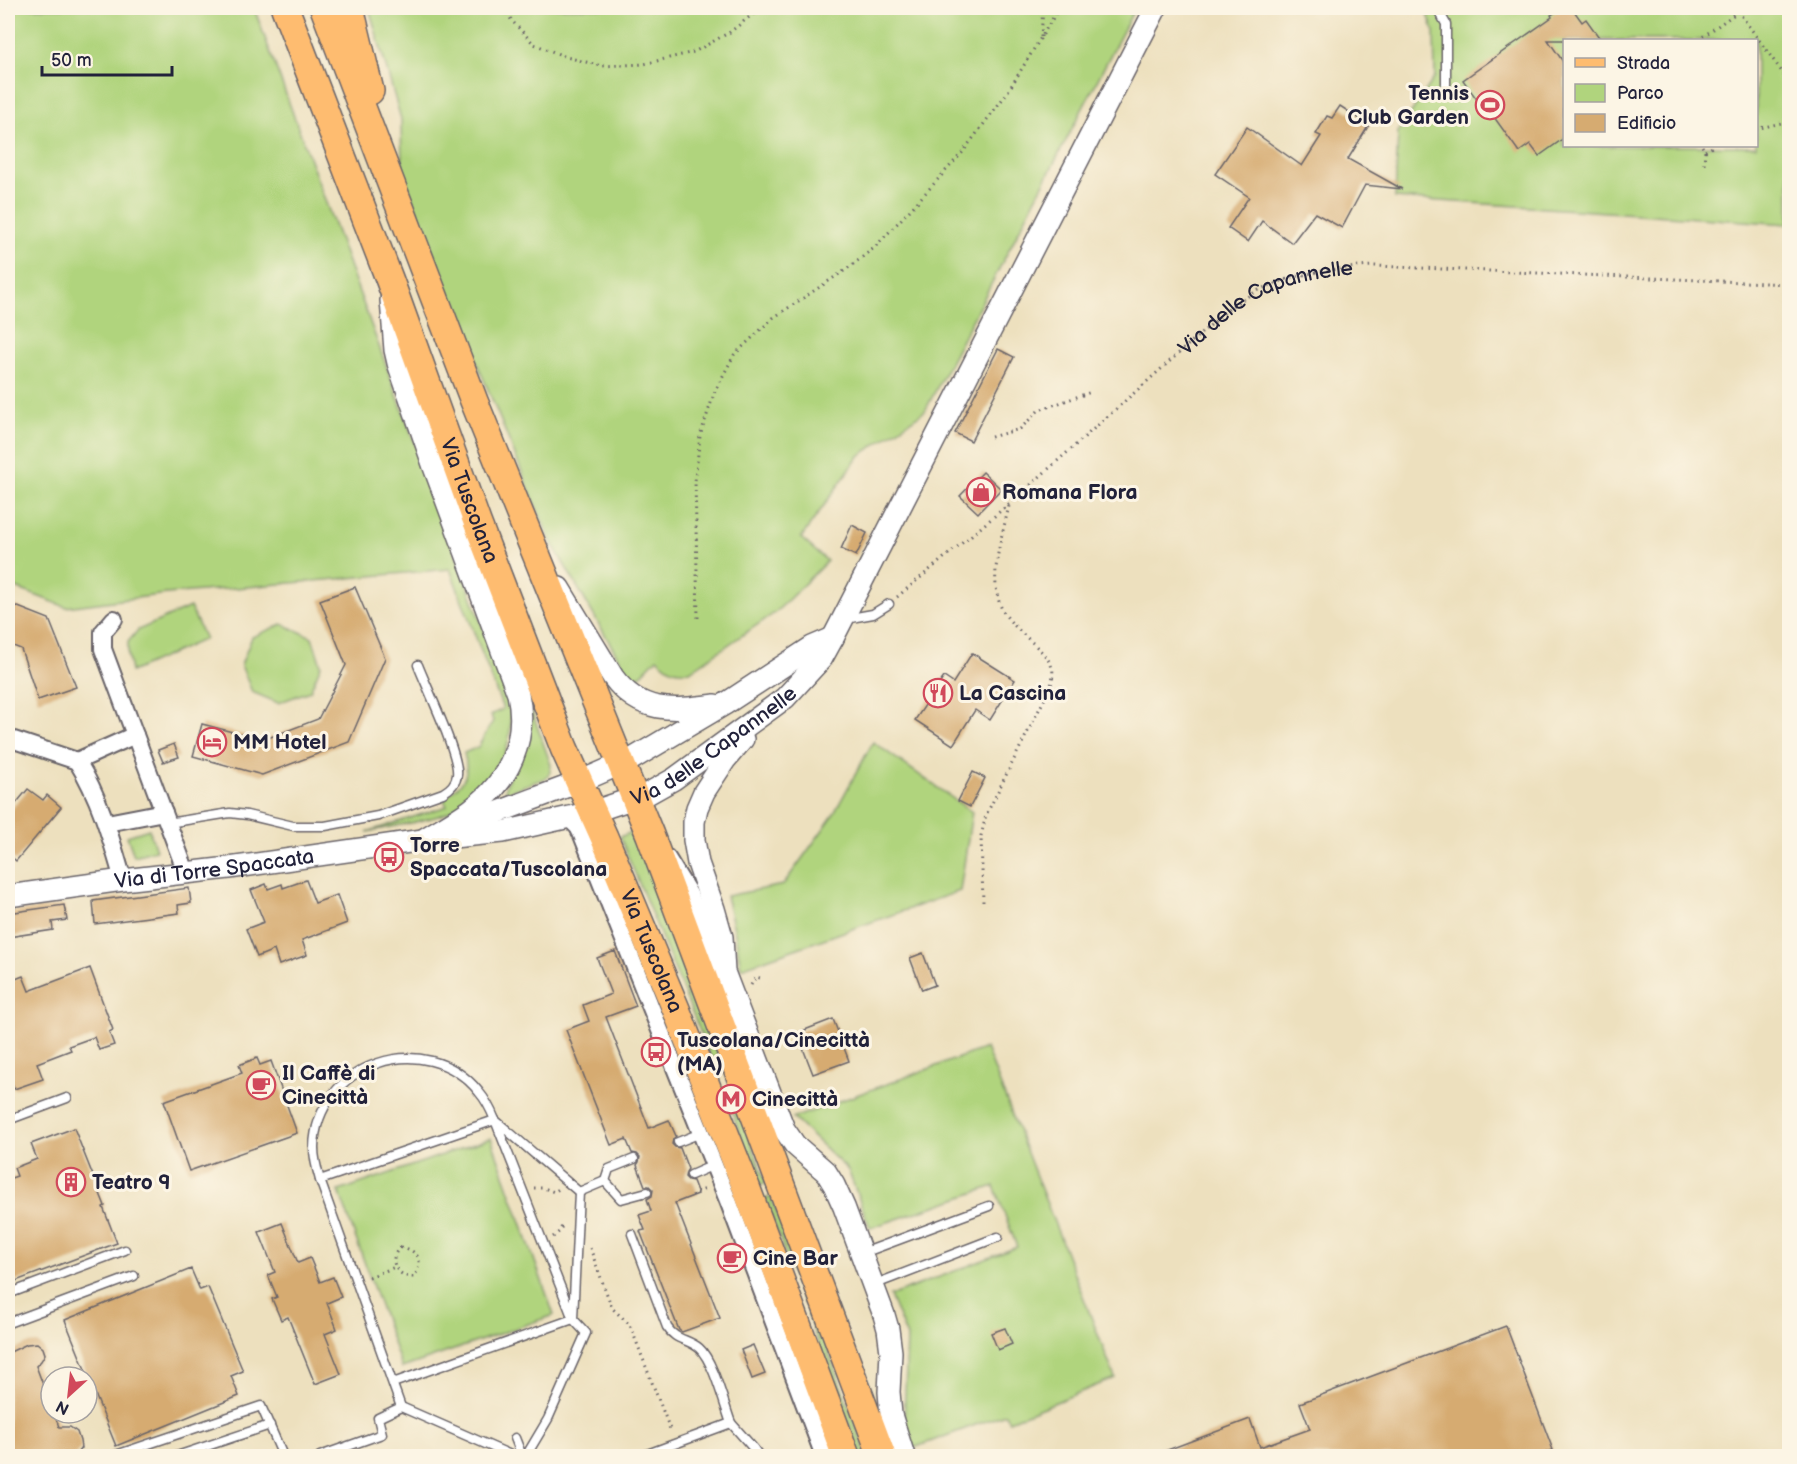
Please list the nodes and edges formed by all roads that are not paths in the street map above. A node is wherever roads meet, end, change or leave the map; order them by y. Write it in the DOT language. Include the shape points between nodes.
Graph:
graph roads {
  1 [pos="285,8"];
  2 [pos="324,8"];
  3 [pos="350,8"];
  4 [pos="1155,8"];
  5 [pos="1437,8"];
  6 [pos="1446,92"];
  7 [pos="393,191"];
  8 [pos="390,281"];
  9 [pos="532,543"];
  10 [pos="889,604"];
  11 [pos="114,619"];
  12 [pos="838,629"];
  13 [pos="418,665"];
  14 [pos="785,698"];
  15 [pos="725,704"];
  16 [pos="135,735"];
  17 [pos="8,738"];
  18 [pos="77,761"];
  19 [pos="621,765"];
  20 [pos="579,782"];
  21 [pos="634,799"];
  22 [pos="580,815"];
  23 [pos="166,818"];
  24 [pos="107,823"];
  25 [pos="650,836"];
  26 [pos="423,840"];
  27 [pos="186,872"];
  28 [pos="123,880"];
  29 [pos="8,897"];
  30 [pos="724,972"];
  31 [pos="67,1098"];
  32 [pos="8,1120"];
  33 [pos="495,1120"];
  34 [pos="701,1133"];
  35 [pos="678,1142"];
  36 [pos="634,1159"];
  37 [pos="714,1165"];
  38 [pos="691,1175"];
  39 [pos="320,1180"];
  40 [pos="606,1181"];
  41 [pos="579,1192"];
  42 [pos="647,1192"];
  43 [pos="989,1206"];
  44 [pos="632,1234"];
  45 [pos="998,1237"];
  46 [pos="125,1250"];
  47 [pos="861,1254"];
  48 [pos="134,1276"];
  49 [pos="872,1285"];
  50 [pos="8,1294"];
  51 [pos="573,1319"];
  52 [pos="8,1323"];
  53 [pos="393,1383"];
  54 [pos="401,1407"];
  55 [pos="731,1423"];
  56 [pos="270,1425"];
  57 [pos="515,1438"];
  58 [pos="112,1456"];
  59 [pos="177,1456"];
  60 [pos="283,1456"];
  61 [pos="320,1456"];
  62 [pos="513,1456"];
  63 [pos="524,1456"];
  64 [pos="642,1456"];
  65 [pos="759,1456"];
  66 [pos="824,1456"];
  67 [pos="846,1456"];
  68 [pos="882,1456"];
  69 [pos="904,1456"];
  1 -- 8 [label="main road, Via Tuscolana"];
  2 -- 7 [label="main road, Via Tuscolana"];
  3 -- 7 [label="main road"];
  4 -- 12 [label="street, Via delle Capannelle"];
  5 -- 6 [label="lane" via="1446,24"];
  7 -- 9 [label="main road, Via Tuscolana"];
  8 -- 20 [label="main road, Via Tuscolana" via="477,522"];
  8 -- 26 [label="street, Via Tuscolana" via="398,363 519,694 522,715 518,743 498,785 471,810"];
  9 -- 15 [label="street, Via delle Capannelle" via="610,672 625,690 642,702 661,708"];
  9 -- 19 [label="main road, Via Tuscolana"];
  10 -- 12 [label="lane, Via delle Capannelle"];
  11 -- 16 [label="street" via="103,632 102,644"];
  12 -- 14 [label="street, Via delle Capannelle" via="822,658"];
  12 -- 15 [label="street, Via delle Capannelle"];
  13 -- 23 [label="lane" via="453,752 457,775 450,789 378,816 325,826 293,826 230,813"];
  14 -- 21 [label="street, Via delle Capannelle" via="674,779"];
  14 -- 30 [label="street" via="733,750 697,808 695,845 720,927"];
  15 -- 19 [label="street, Via delle Capannelle"];
  16 -- 18 [label="street"];
  16 -- 23 [label="street"];
  17 -- 18 [label="street"];
  18 -- 24 [label="street"];
  19 -- 20 [label="street, Via delle Capannelle"];
  19 -- 21 [label="main road, Via Tuscolana"];
  20 -- 22 [label="main road, Via Tuscolana"];
  20 -- 26 [label="street, Via di Torre Spaccata"];
  21 -- 22 [label="street, Via delle Capannelle"];
  21 -- 25 [label="main road, Via Tuscolana"];
  22 -- 26 [label="street, Via di Torre Spaccata" via="503,832"];
  22 -- 34 [label="street, Via Tuscolana" via="585,843"];
  22 -- 67 [label="main road, Via Tuscolana" via="671,998"];
  23 -- 24 [label="street"];
  23 -- 27 [label="street"];
  24 -- 28 [label="street"];
  25 -- 30 [label="street, Via Tuscolana" via="685,885"];
  25 -- 68 [label="main road, Via Tuscolana"];
  26 -- 27 [label="street, Via di Torre Spaccata"];
  27 -- 28 [label="street, Via di Torre Spaccata"];
  28 -- 29 [label="street, Via di Torre Spaccata"];
  30 -- 47 [label="street, Via Tuscolana" via="784,1129 830,1179"];
  31 -- 32 [label="lane"];
  33 -- 39 [label="lane"];
  33 -- 39 [label="lane" via="468,1080 440,1064 409,1058 377,1063 349,1078 328,1102 316,1132"];
  33 -- 41 [label="lane"];
  33 -- 51 [label="lane"];
  34 -- 35 [label="lane"];
  34 -- 37 [label="street, Via Tuscolana"];
  36 -- 40 [label="lane" via="609,1169"];
  37 -- 38 [label="lane"];
  37 -- 66 [label="street, Via Tuscolana"];
  39 -- 53 [label="lane"];
  40 -- 41 [label="lane"];
  40 -- 42 [label="lane" via="621,1199"];
  41 -- 51 [label="lane"];
  43 -- 47 [label="lane"];
  44 -- 55 [label="lane" via="667,1327 675,1337 704,1353"];
  45 -- 49 [label="lane"];
  46 -- 50 [label="lane"];
  47 -- 49 [label="street, Via Tuscolana"];
  48 -- 52 [label="lane"];
  49 -- 69 [label="street, Via Tuscolana" via="888,1329 890,1408"];
  51 -- 53 [label="lane"];
  51 -- 63 [label="lane" via="586,1333 548,1419"];
  53 -- 54 [label="lane"];
  54 -- 61 [label="lane" via="378,1418 382,1434"];
  54 -- 62 [label="lane"];
  55 -- 64 [label="lane"];
  55 -- 65 [label="lane"];
  56 -- 58 [label="lane" via="261,1406"];
  56 -- 59 [label="lane"];
  56 -- 60 [label="lane"];
  57 -- 63 [label="lane"];
}
